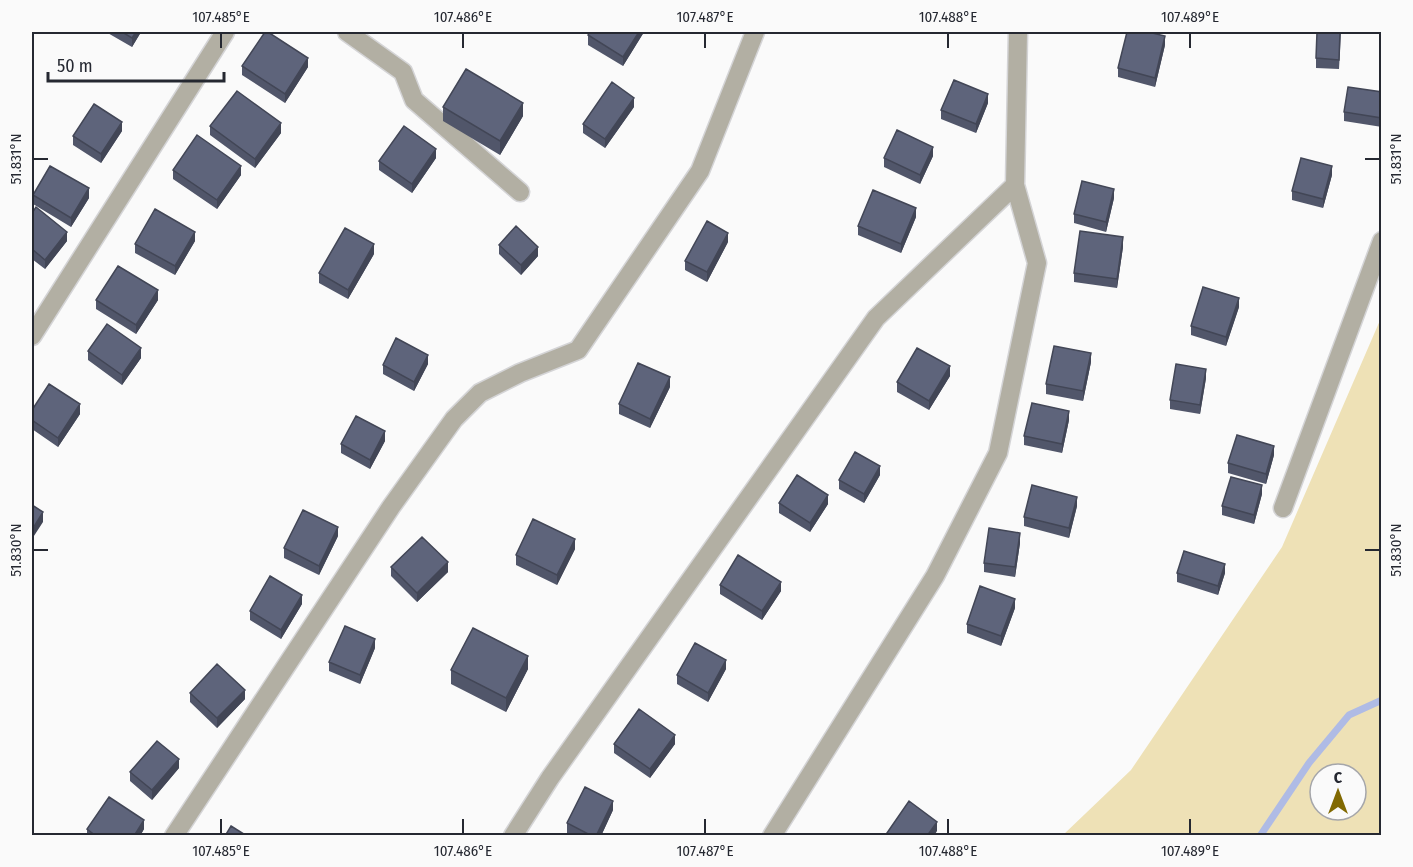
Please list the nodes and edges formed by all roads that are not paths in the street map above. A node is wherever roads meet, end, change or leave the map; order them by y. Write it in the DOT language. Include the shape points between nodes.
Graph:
graph roads {
  1 [pos="225,32"];
  2 [pos="347,32"];
  3 [pos="755,32"];
  4 [pos="1018,32"];
  5 [pos="1015,185"];
  6 [pos="520,192"];
  7 [pos="1382,242"];
  8 [pos="32,336"];
  9 [pos="1283,508"];
  10 [pos="174,836"];
  11 [pos="513,836"];
  12 [pos="771,836"];
  1 -- 8 [label="street"];
  2 -- 6 [label="street" via="403,72 414,100"];
  3 -- 10 [label="street" via="700,171 578,350 480,393 454,419 391,507"];
  4 -- 5 [label="street"];
  5 -- 11 [label="street" via="876,318 556,768"];
  5 -- 12 [label="street" via="1037,263 998,453 935,576"];
  7 -- 9 [label="street"];
}
